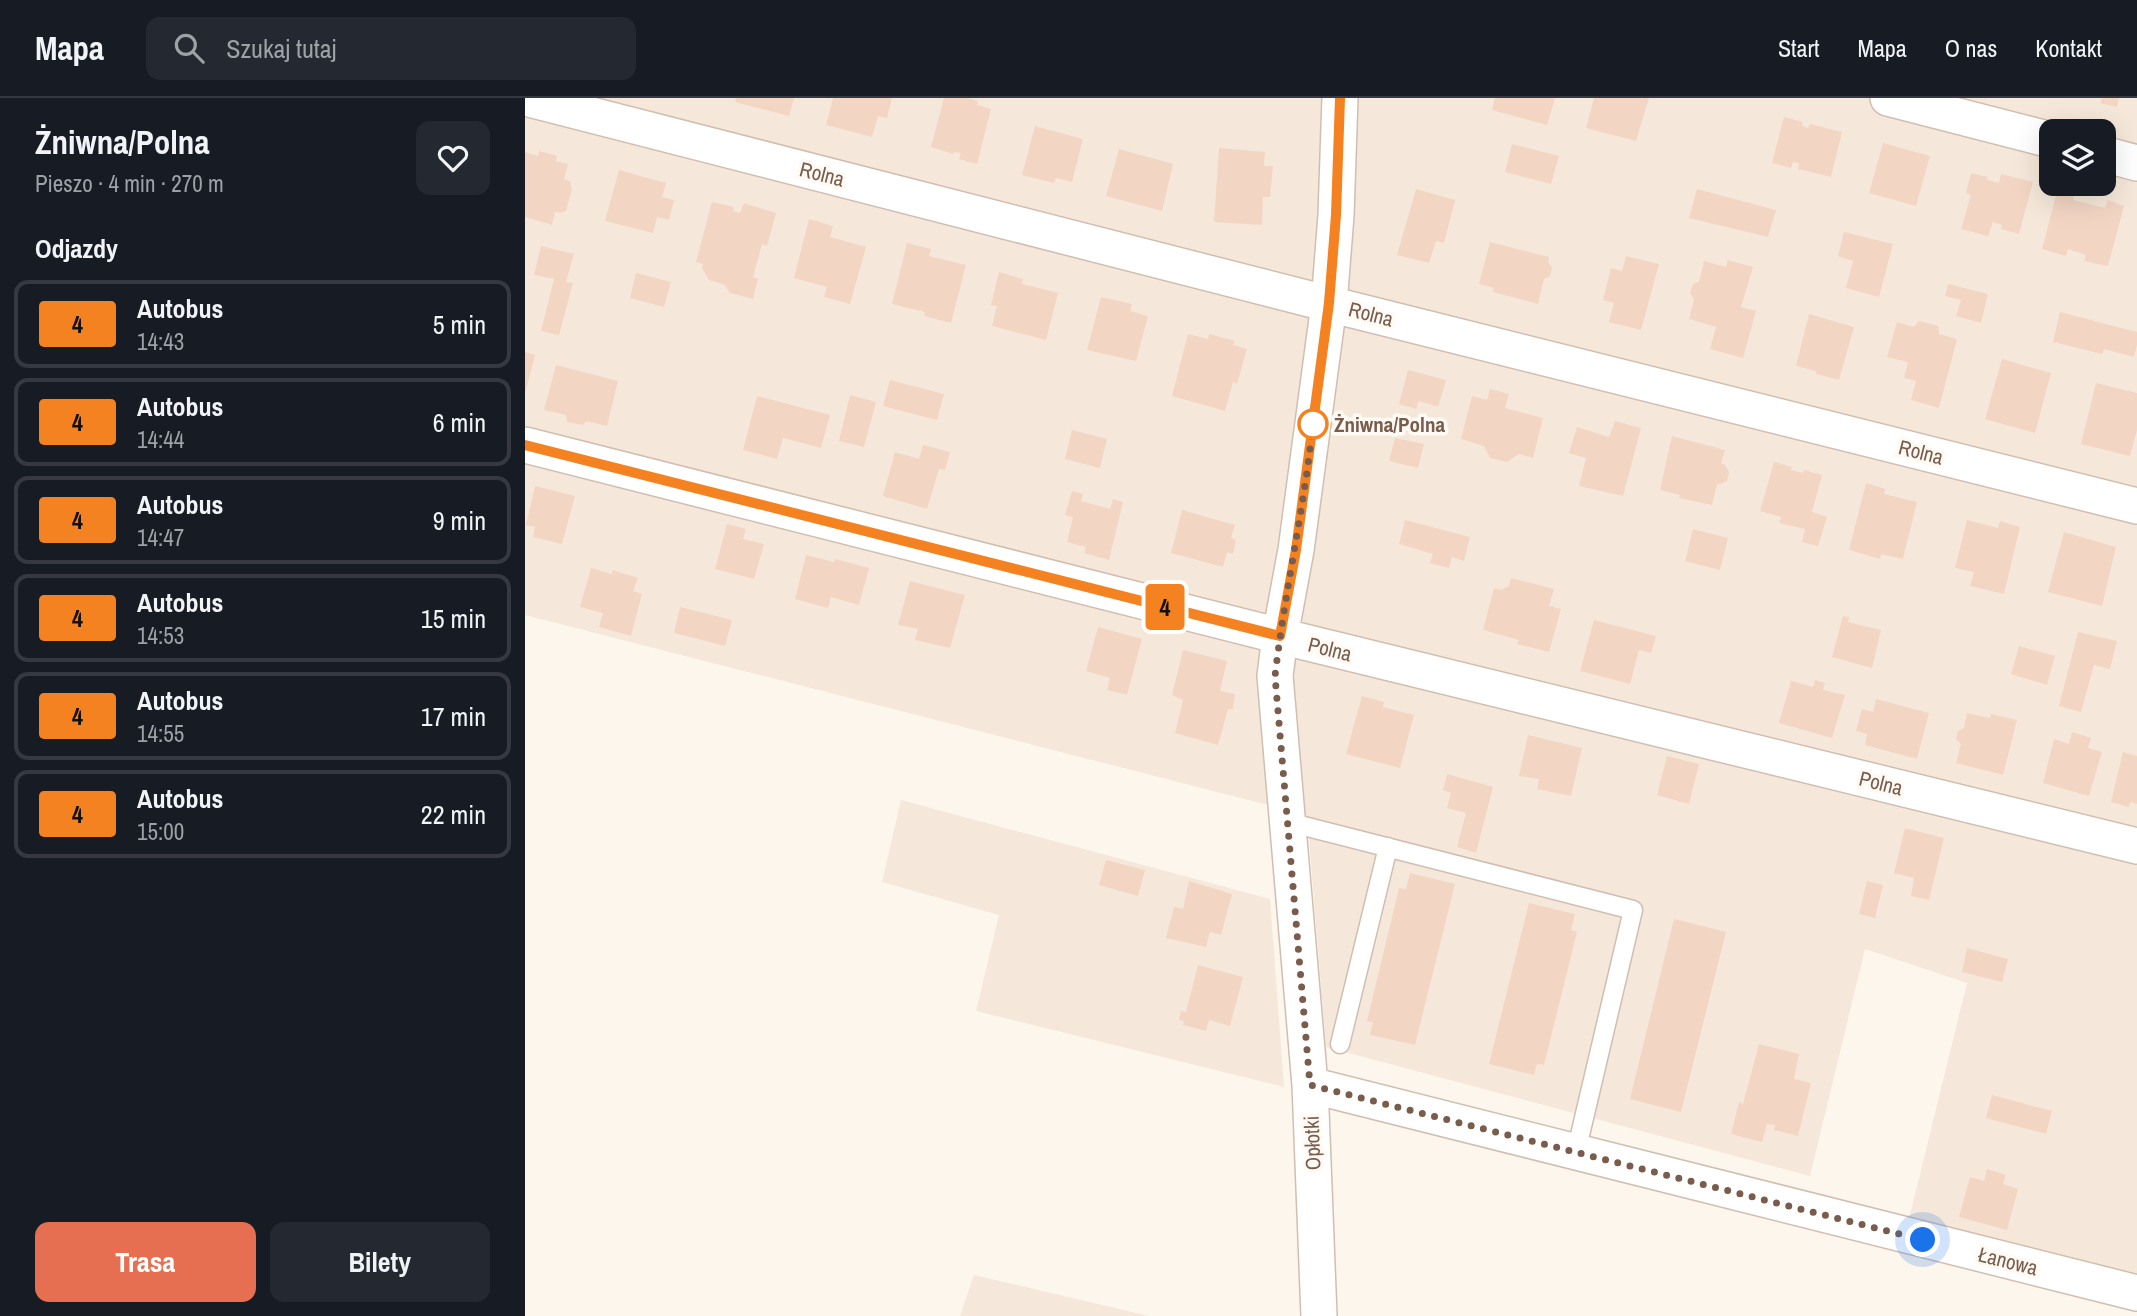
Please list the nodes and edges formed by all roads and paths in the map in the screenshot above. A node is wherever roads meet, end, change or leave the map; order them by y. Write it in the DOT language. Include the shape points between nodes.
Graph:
graph roads {
  1 [pos="525,98"];
  2 [pos="1340,98"];
  3 [pos="1888,98"];
  4 [pos="2039,137"];
  5 [pos="2116,157"];
  6 [pos="2137,163"];
  7 [pos="1329,303"];
  8 [pos="525,445"];
  9 [pos="2137,506"];
  10 [pos="1280,636"];
  11 [pos="1288,822"];
  12 [pos="2137,846"];
  13 [pos="1388,847"];
  14 [pos="1340,1044"];
  15 [pos="1310,1085"];
  16 [pos="1576,1152"];
  17 [pos="2137,1293"];
  18 [pos="1319,1316"];
  1 -- 7 [label="street, Rolna"];
  2 -- 7 [label="street, Opłotki"];
  3 -- 4 [label="street"];
  5 -- 6 [label="street"];
  7 -- 9 [label="street, Rolna"];
  7 -- 10 [label="street, Opłotki"];
  8 -- 10 [label="street, Polna"];
  10 -- 11 [label="street, Opłotki" via="1275,676"];
  10 -- 12 [label="street, Polna"];
  11 -- 13 [label="lane"];
  11 -- 15 [label="street, Opłotki"];
  13 -- 14 [label="lane"];
  13 -- 16 [label="lane" via="1633,910"];
  15 -- 16 [label="street, Łanowa"];
  15 -- 18 [label="street, Opłotki"];
  16 -- 17 [label="street, Łanowa"];
}
